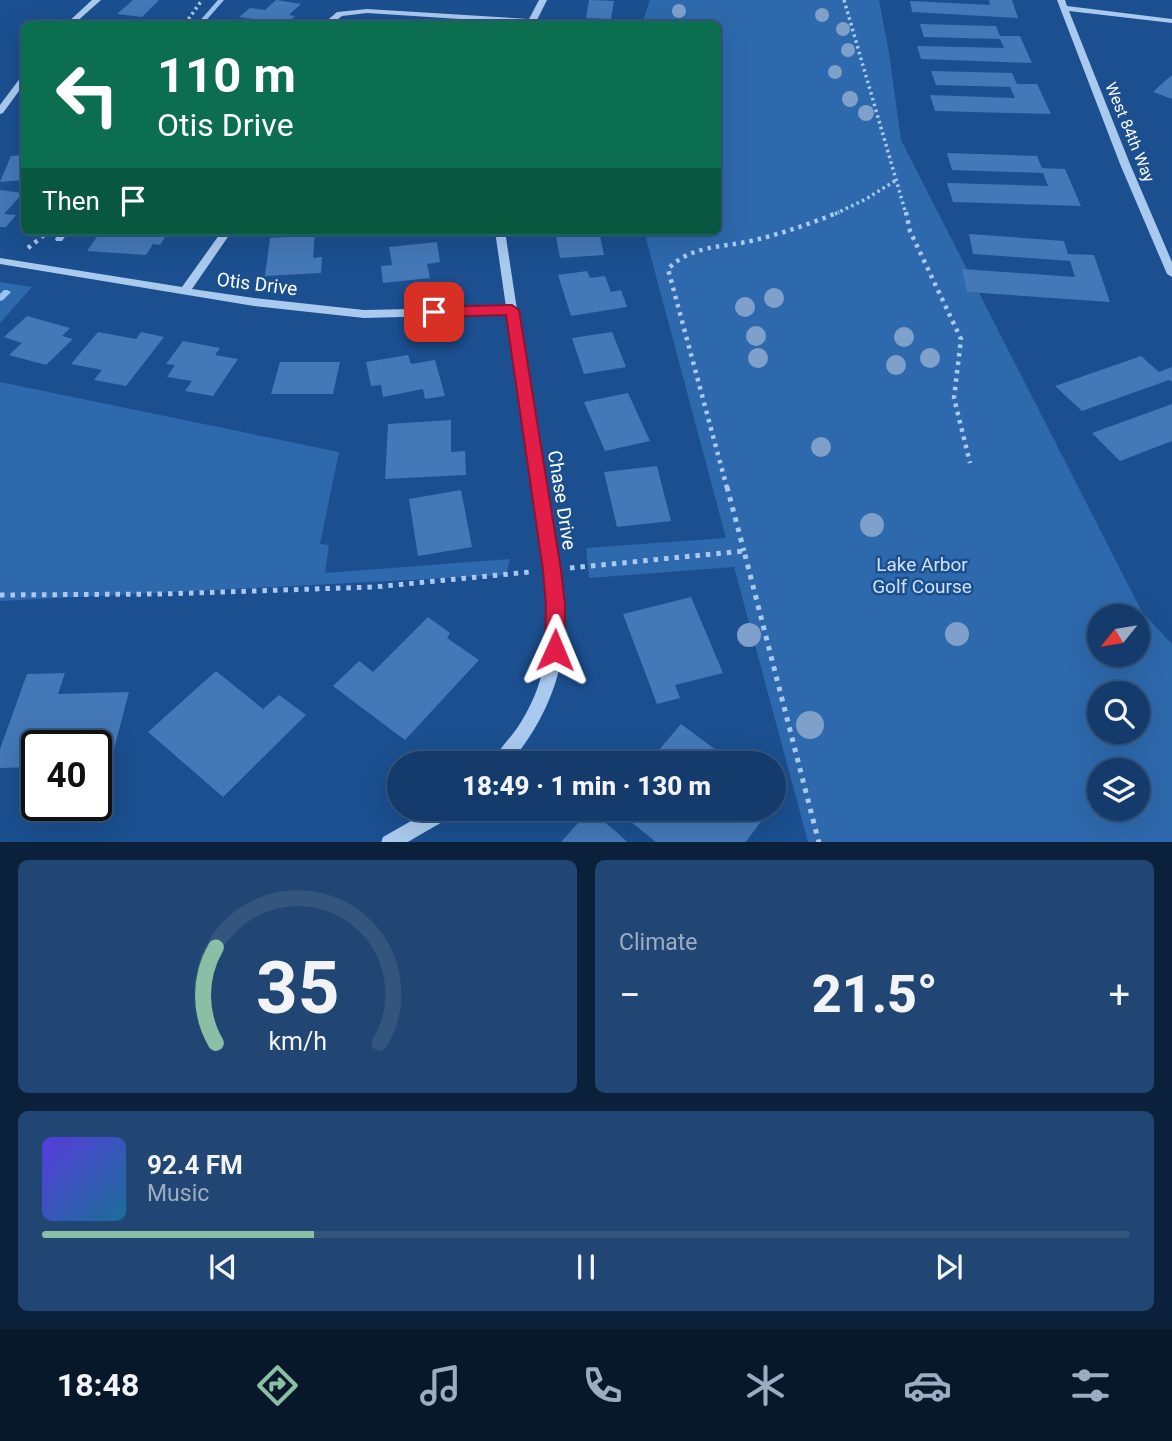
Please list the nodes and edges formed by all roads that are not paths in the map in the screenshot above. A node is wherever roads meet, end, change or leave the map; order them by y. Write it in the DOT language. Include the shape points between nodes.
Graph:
graph roads {
  1 [pos="97,0"];
  2 [pos="543,0"];
  3 [pos="1062,4"];
  4 [pos="73,21"];
  5 [pos="331,21"];
  6 [pos="504,21"];
  7 [pos="532,21"];
  8 [pos="1172,21"];
  9 [pos="21,83"];
  10 [pos="0,111"];
  11 [pos="224,235"];
  12 [pos="501,235"];
  13 [pos="0,261"];
  14 [pos="1172,274"];
  15 [pos="185,291"];
  16 [pos="512,310"];
  17 [pos="508,751"];
  18 [pos="427,821"];
  19 [pos="389,842"];
  1 -- 4 [label="street"];
  2 -- 7 [label="street"];
  3 -- 8 [label="street"];
  3 -- 14 [label="street, West 84th Way"];
  5 -- 6 [label="street" via="340,14 367,11"];
  9 -- 10 [label="street"];
  11 -- 15 [label="street"];
  12 -- 16 [label="street, Chase Drive"];
  13 -- 15 [label="street, Otis Drive"];
  15 -- 16 [label="street, Otis Drive" via="364,314"];
  16 -- 17 [label="street, Chase Drive" via="552,570 555,650 536,711"];
  18 -- 19 [label="street"];
}
